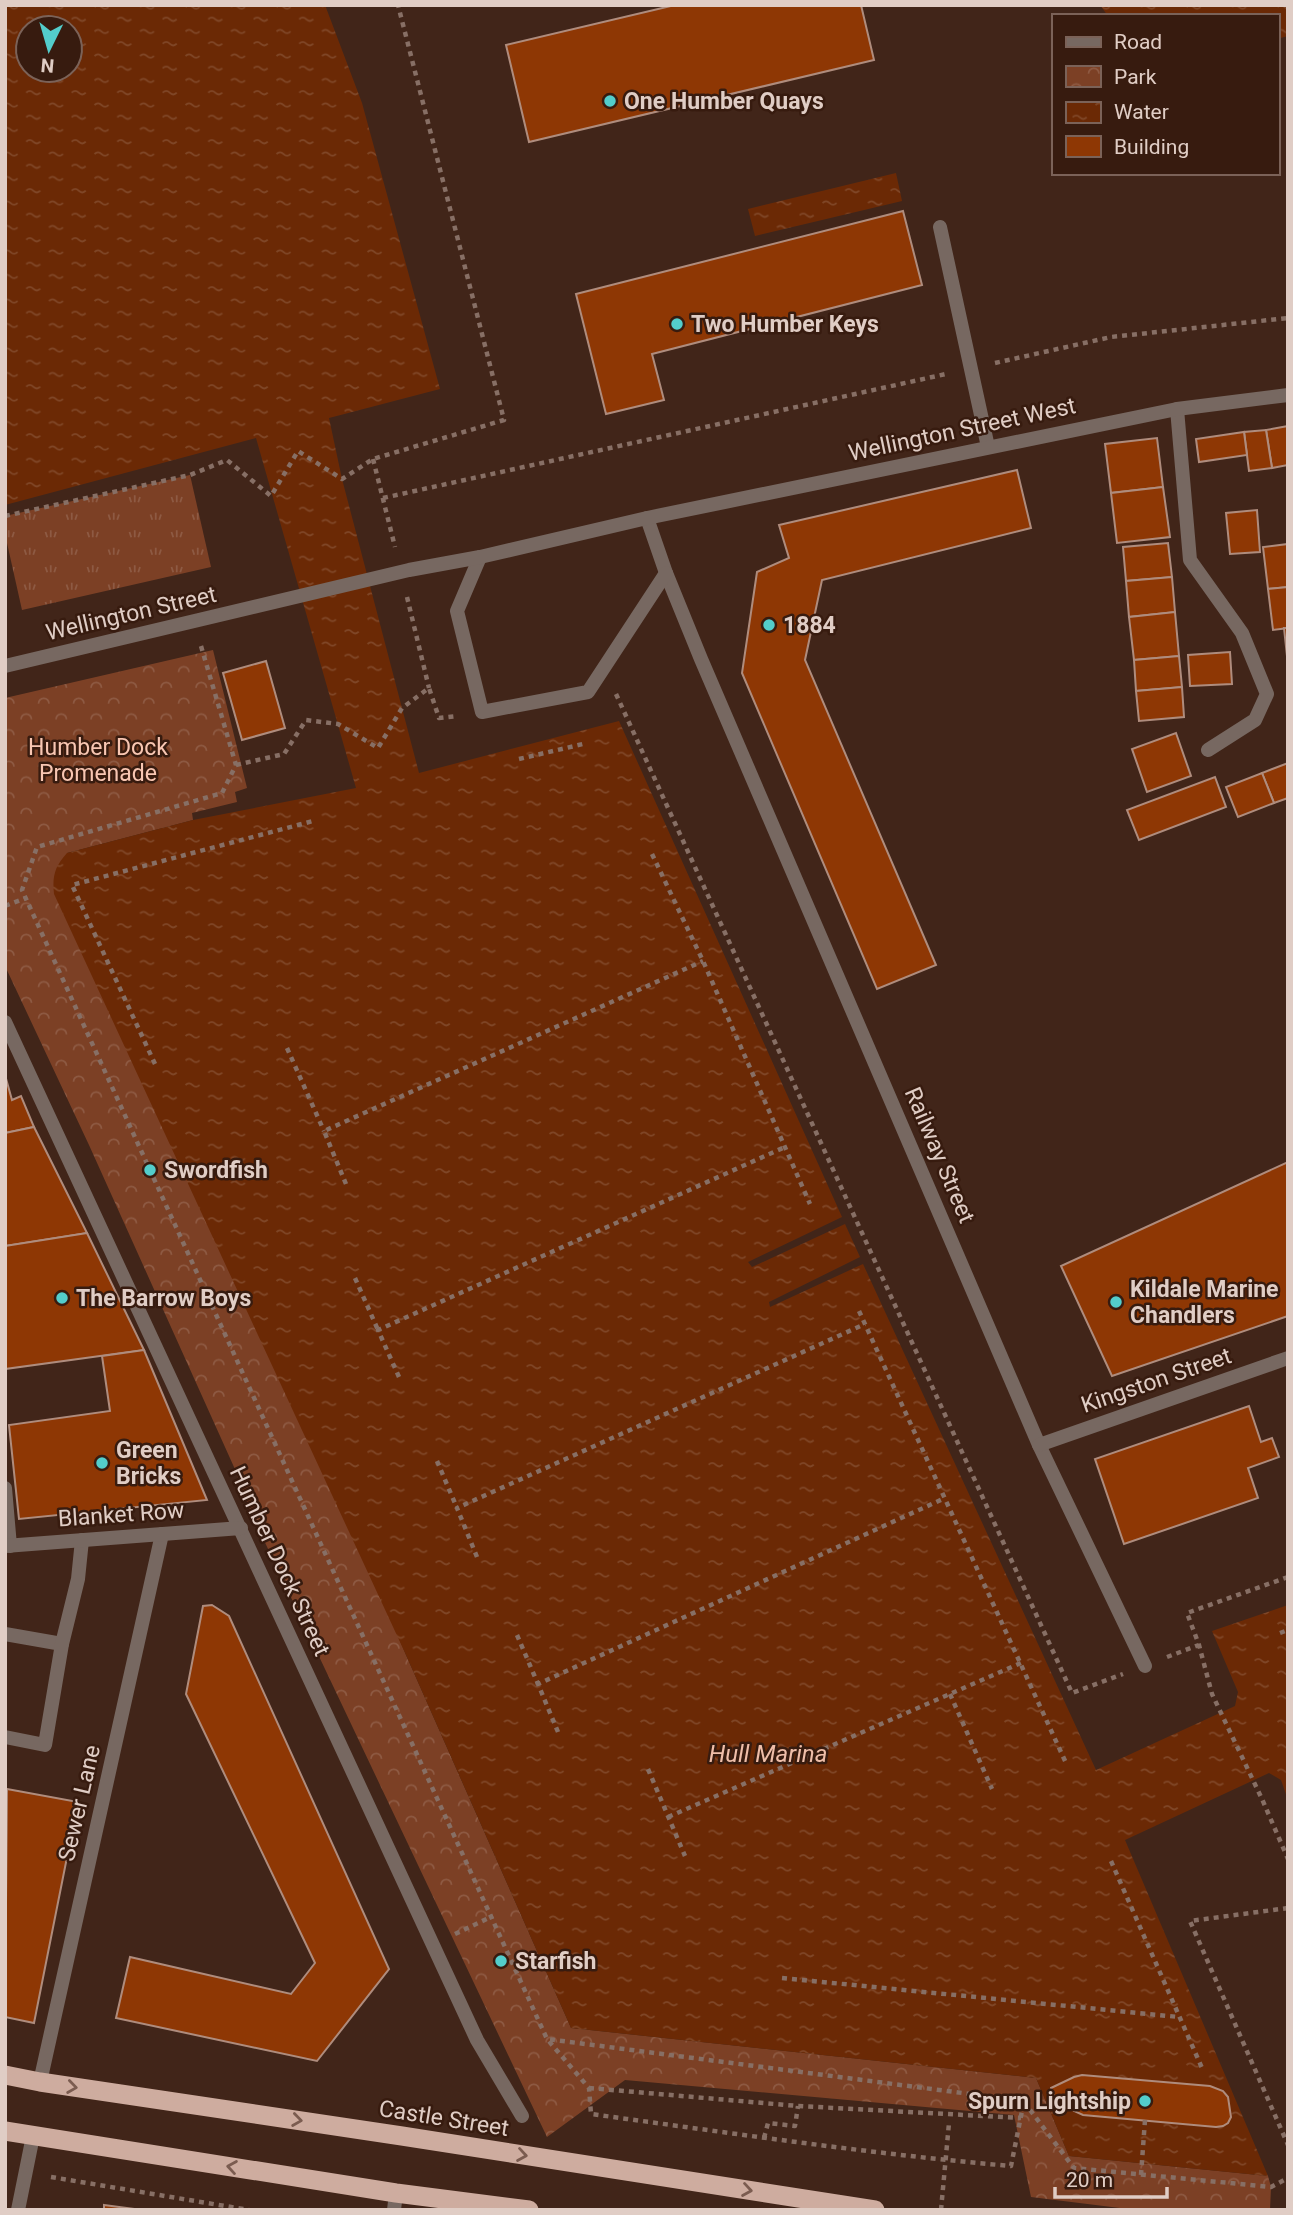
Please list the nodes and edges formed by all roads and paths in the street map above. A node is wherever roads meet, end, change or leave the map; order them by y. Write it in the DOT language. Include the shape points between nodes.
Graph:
graph roads {
  1 [pos="398,5"];
  2 [pos="940,228"];
  3 [pos="1288,318"];
  4 [pos="971,368"];
  5 [pos="1288,395"];
  6 [pos="1177,409"];
  7 [pos="988,446"];
  8 [pos="373,458"];
  9 [pos="383,498"];
  10 [pos="5,516"];
  11 [pos="647,519"];
  12 [pos="480,557"];
  13 [pos="666,573"];
  14 [pos="396,574"];
  15 [pos="274,603"];
  16 [pos="194,622"];
  17 [pos="5,666"];
  18 [pos="604,667"];
  19 [pos="429,688"];
  20 [pos="482,712"];
  21 [pos="583,744"];
  22 [pos="1208,750"];
  23 [pos="519,759"];
  24 [pos="236,765"];
  25 [pos="313,821"];
  26 [pos="652,854"];
  27 [pos="26,898"];
  28 [pos="5,906"];
  29 [pos="703,961"];
  30 [pos="5,1022"];
  31 [pos="287,1048"];
  32 [pos="155,1064"];
  33 [pos="324,1131"];
  34 [pos="785,1147"];
  35 [pos="345,1184"];
  36 [pos="810,1204"];
  37 [pos="355,1278"];
  38 [pos="859,1311"];
  39 [pos="865,1324"];
  40 [pos="378,1330"];
  41 [pos="1288,1358"];
  42 [pos="399,1377"];
  43 [pos="1040,1444"];
  44 [pos="437,1461"];
  45 [pos="5,1488"];
  46 [pos="945,1498"];
  47 [pos="457,1508"];
  48 [pos="241,1528"];
  49 [pos="162,1534"];
  50 [pos="82,1540"];
  51 [pos="8,1546"];
  52 [pos="477,1557"];
  53 [pos="1288,1577"];
  54 [pos="1288,1630"];
  55 [pos="1280,1633"];
  56 [pos="5,1634"];
  57 [pos="517,1635"];
  58 [pos="62,1644"];
  59 [pos="1199,1645"];
  60 [pos="1021,1663"];
  61 [pos="1144,1666"];
  62 [pos="538,1684"];
  63 [pos="950,1694"];
  64 [pos="558,1731"];
  65 [pos="5,1737"];
  66 [pos="1066,1763"];
  67 [pos="648,1769"];
  68 [pos="992,1789"];
  69 [pos="668,1818"];
  70 [pos="685,1856"];
  71 [pos="1288,1859"];
  72 [pos="1111,1861"];
  73 [pos="1288,1908"];
  74 [pos="493,1916"];
  75 [pos="432,1945"];
  76 [pos="782,1978"];
  77 [pos="1179,2017"];
  78 [pos="547,2039"];
  79 [pos="1202,2068"];
  80 [pos="5,2075"];
  81 [pos="40,2082"];
  82 [pos="589,2088"];
  83 [pos="1024,2101"];
  84 [pos="797,2106"];
  85 [pos="522,2116"];
  86 [pos="1021,2118"];
  87 [pos="1145,2120"];
  88 [pos="949,2123"];
  89 [pos="5,2131"];
  90 [pos="33,2136"];
  91 [pos="764,2138"];
  92 [pos="1288,2145"];
  93 [pos="946,2160"];
  94 [pos="26,2172"];
  95 [pos="1140,2175"];
  96 [pos="1288,2178"];
  97 [pos="395,2201"];
  98 [pos="18,2210"];
  99 [pos="249,2210"];
  100 [pos="434,2210"];
  101 [pos="529,2210"];
  102 [pos="875,2210"];
  103 [pos="940,2210"];
  1 -- 8 [label="path" via="504,420"];
  2 -- 4 [label="street"];
  3 -- 4 [label="path" via="1111,337"];
  4 -- 7 [label="street"];
  4 -- 9 [label="path"];
  5 -- 6 [label="street, Wellington Street West"];
  6 -- 7 [label="street, Wellington Street West"];
  6 -- 22 [label="street" via="1190,560 1242,633 1267,694 1255,720"];
  7 -- 11 [label="street, Wellington Street West"];
  8 -- 9 [label="path"];
  8 -- 10 [label="path" via="342,479 299,451 271,496 227,460 190,475"];
  9 -- 14 [label="path"];
  11 -- 12 [label="street, Wellington Street West"];
  11 -- 13 [label="street"];
  12 -- 14 [label="street, Wellington Street West"];
  12 -- 20 [label="street" via="457,611"];
  13 -- 18 [label="street"];
  13 -- 43 [label="street, Railway Street"];
  14 -- 15 [label="street, Wellington Street West"];
  14 -- 19 [label="path"];
  15 -- 16 [label="street, Wellington Street"];
  16 -- 17 [label="street, Wellington Street"];
  16 -- 24 [label="path"];
  18 -- 20 [label="street" via="589,692"];
  18 -- 61 [label="path" via="1072,1693"];
  19 -- 20 [label="path" via="439,718"];
  19 -- 24 [label="path" via="401,708 379,748 338,724 306,720 284,754"];
  21 -- 23 [label="path"];
  24 -- 27 [label="path" via="222,793 37,847 22,890"];
  25 -- 32 [label="path" via="72,886"];
  26 -- 29 [label="path"];
  27 -- 28 [label="path"];
  27 -- 74 [label="path"];
  29 -- 33 [label="path"];
  29 -- 34 [label="path"];
  30 -- 48 [label="street, Humber Dock Street"];
  31 -- 33 [label="path"];
  33 -- 35 [label="path"];
  34 -- 36 [label="path"];
  34 -- 40 [label="path"];
  37 -- 40 [label="path"];
  38 -- 39 [label="path"];
  39 -- 46 [label="path"];
  39 -- 47 [label="path"];
  40 -- 42 [label="path"];
  41 -- 43 [label="street, Kingston Street"];
  43 -- 61 [label="street, Railway Street"];
  44 -- 47 [label="path"];
  45 -- 51 [label="street"];
  46 -- 60 [label="path"];
  46 -- 62 [label="path"];
  47 -- 52 [label="path"];
  48 -- 49 [label="street, Blanket Row"];
  48 -- 75 [label="street, Humber Dock Street"];
  49 -- 50 [label="street, Blanket Row"];
  49 -- 81 [label="street, Sewer Lane"];
  50 -- 51 [label="street, Blanket Row"];
  50 -- 58 [label="street"];
  53 -- 59 [label="path" via="1187,1613"];
  54 -- 55 [label="path"];
  56 -- 58 [label="street"];
  57 -- 62 [label="path"];
  58 -- 65 [label="street" via="45,1745"];
  59 -- 61 [label="path"];
  59 -- 71 [label="path" via="1212,1694"];
  60 -- 63 [label="path"];
  60 -- 66 [label="path"];
  62 -- 64 [label="path"];
  63 -- 68 [label="path"];
  63 -- 69 [label="path"];
  67 -- 69 [label="path"];
  69 -- 70 [label="path"];
  72 -- 77 [label="path"];
  73 -- 92 [label="path" via="1189,1922"];
  74 -- 75 [label="path"];
  74 -- 78 [label="path"];
  75 -- 85 [label="street, Humber Dock Street" via="477,2040"];
  76 -- 77 [label="path"];
  77 -- 79 [label="path"];
  78 -- 82 [label="path"];
  78 -- 83 [label="path"];
  80 -- 81 [label="highway, Castle Street"];
  81 -- 102 [label="highway, Castle Street, one-way"];
  82 -- 84 [label="path"];
  82 -- 91 [label="path" via="591,2114"];
  83 -- 86 [label="path"];
  83 -- 95 [label="path" via="1074,2168"];
  84 -- 86 [label="path"];
  84 -- 91 [label="path" via="795,2126 768,2123"];
  86 -- 93 [label="path" via="1011,2166"];
  87 -- 95 [label="path"];
  88 -- 93 [label="path"];
  89 -- 90 [label="highway"];
  90 -- 94 [label="street"];
  97 -- 90 [label="highway, one-way"];
  91 -- 93 [label="path"];
  93 -- 103 [label="path"];
  94 -- 98 [label="street"];
  94 -- 99 [label="path"];
  95 -- 96 [label="path" via="1271,2187"];
  97 -- 100 [label="highway"];
  97 -- 101 [label="highway"];
}
